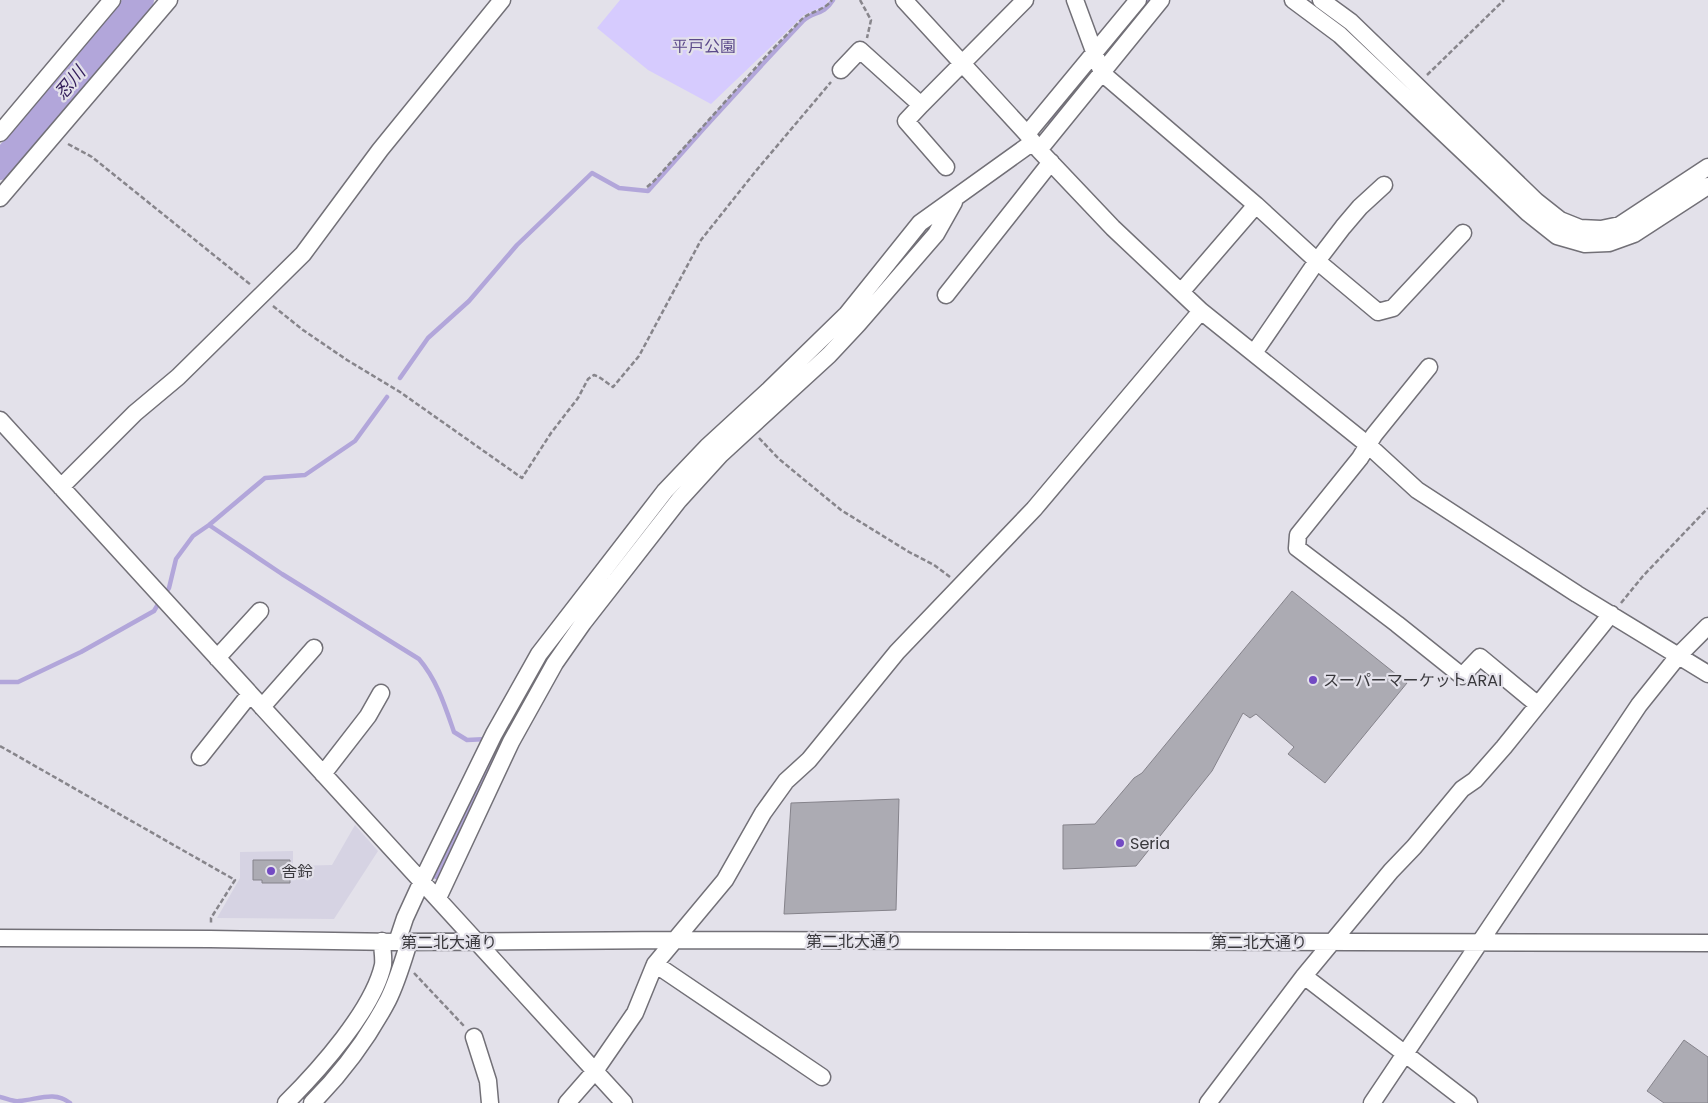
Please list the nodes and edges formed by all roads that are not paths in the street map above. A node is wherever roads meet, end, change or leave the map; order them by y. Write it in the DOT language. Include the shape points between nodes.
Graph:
graph roads {
  1 [pos="112,0"];
  2 [pos="169,0"];
  3 [pos="502,0"];
  4 [pos="904,0"];
  5 [pos="1025,0"];
  6 [pos="1075,0"];
  7 [pos="1138,0"];
  8 [pos="1161,0"];
  9 [pos="1293,0"];
  10 [pos="1321,0"];
  11 [pos="1095,50"];
  12 [pos="962,64"];
  13 [pos="841,70"];
  14 [pos="1102,73"];
  15 [pos="921,105"];
  16 [pos="0,133"];
  17 [pos="1033,142"];
  18 [pos="1051,162"];
  19 [pos="946,167"];
  20 [pos="1708,167"];
  21 [pos="1384,185"];
  22 [pos="1708,186"];
  23 [pos="958,197"];
  24 [pos="0,198"];
  25 [pos="1256,205"];
  26 [pos="1463,233"];
  27 [pos="1317,261"];
  28 [pos="1182,292"];
  29 [pos="946,295"];
  30 [pos="1201,311"];
  31 [pos="1254,354"];
  32 [pos="1429,368"];
  33 [pos="0,420"];
  34 [pos="1368,445"];
  35 [pos="61,487"];
  36 [pos="672,497"];
  37 [pos="260,611"];
  38 [pos="1612,614"];
  39 [pos="1708,626"];
  40 [pos="314,648"];
  41 [pos="1679,655"];
  42 [pos="217,658"];
  43 [pos="1708,674"];
  44 [pos="250,694"];
  45 [pos="381,694"];
  46 [pos="1538,705"];
  47 [pos="262,707"];
  48 [pos="200,758"];
  49 [pos="323,774"];
  50 [pos="422,881"];
  51 [pos="438,898"];
  52 [pos="0,938"];
  53 [pos="676,940"];
  54 [pos="477,941"];
  55 [pos="396,942"];
  56 [pos="1333,943"];
  57 [pos="1480,943"];
  58 [pos="1708,943"];
  59 [pos="655,964"];
  60 [pos="1304,976"];
  61 [pos="474,1037"];
  62 [pos="1405,1053"];
  63 [pos="595,1071"];
  64 [pos="822,1077"];
  65 [pos="286,1103"];
  66 [pos="312,1103"];
  67 [pos="490,1103"];
  68 [pos="567,1103"];
  69 [pos="624,1103"];
  70 [pos="1208,1103"];
  71 [pos="1372,1103"];
  72 [pos="1468,1103"];
  1 -- 16 [label="street"];
  2 -- 24 [label="street"];
  3 -- 35 [label="street" via="380,150 303,254"];
  4 -- 12 [label="street"];
  5 -- 12 [label="street"];
  6 -- 11 [label="street"];
  7 -- 11 [label="street"];
  8 -- 14 [label="street"];
  9 -- 22 [label="street" via="1340,35 1556,236 1585,244 1609,243 1634,234"];
  10 -- 20 [label="street" via="1351,22 1536,201 1560,220 1580,228 1601,229 1620,225"];
  11 -- 14 [label="street"];
  11 -- 17 [label="street"];
  12 -- 15 [label="street"];
  12 -- 17 [label="street"];
  13 -- 15 [label="street" via="860,50"];
  14 -- 17 [label="street"];
  14 -- 25 [label="street"];
  15 -- 19 [label="street" via="906,121"];
  17 -- 18 [label="street"];
  17 -- 23 [label="street"];
  18 -- 28 [label="street" via="1113,228"];
  18 -- 29 [label="street"];
  21 -- 27 [label="street" via="1360,207"];
  23 -- 36 [label="street" via="936,234 829,355"];
  23 -- 36 [label="street" via="920,224 834,328 707,446"];
  25 -- 27 [label="street"];
  25 -- 28 [label="street"];
  26 -- 27 [label="street" via="1393,308 1378,312"];
  27 -- 31 [label="street"];
  28 -- 30 [label="street"];
  30 -- 31 [label="street"];
  30 -- 53 [label="street" via="1034,509 897,652 809,760 786,782 763,813 725,880"];
  31 -- 34 [label="street"];
  32 -- 34 [label="street"];
  33 -- 35 [label="street"];
  34 -- 38 [label="street" via="1417,490"];
  34 -- 46 [label="street" via="1298,536 1297,548 1462,676 1480,657"];
  35 -- 42 [label="street"];
  36 -- 50 [label="street" via="539,654 494,734"];
  36 -- 51 [label="street" via="555,663 511,742"];
  37 -- 42 [label="street"];
  38 -- 41 [label="street"];
  38 -- 46 [label="street"];
  39 -- 41 [label="street"];
  40 -- 47 [label="street"];
  41 -- 43 [label="street"];
  41 -- 57 [label="street" via="1640,705"];
  42 -- 44 [label="street"];
  44 -- 47 [label="street"];
  44 -- 48 [label="street"];
  45 -- 49 [label="street"];
  46 -- 56 [label="street" via="1476,780 1462,789 1391,871"];
  47 -- 49 [label="street"];
  49 -- 50 [label="street"];
  50 -- 51 [label="street"];
  50 -- 55 [label="street"];
  51 -- 54 [label="street"];
  52 -- 55 [label="street, 第二北大通り"];
  53 -- 54 [label="street, 第二北大通り"];
  53 -- 56 [label="street, 第二北大通り"];
  53 -- 59 [label="street"];
  54 -- 55 [label="street, 第二北大通り"];
  54 -- 63 [label="street"];
  55 -- 65 [label="street" via="383,964 372,994 348,1031 313,1076"];
  55 -- 66 [label="street" via="403,961 388,1000 356,1051"];
  56 -- 57 [label="street, 第二北大通り"];
  56 -- 60 [label="street"];
  57 -- 58 [label="street, 第二北大通り"];
  57 -- 62 [label="street"];
  59 -- 63 [label="street" via="635,1014"];
  59 -- 64 [label="street"];
  60 -- 62 [label="street"];
  60 -- 70 [label="street"];
  61 -- 67 [label="street" via="488,1081"];
  62 -- 71 [label="street"];
  62 -- 72 [label="street"];
  63 -- 68 [label="street"];
  63 -- 69 [label="street"];
}
